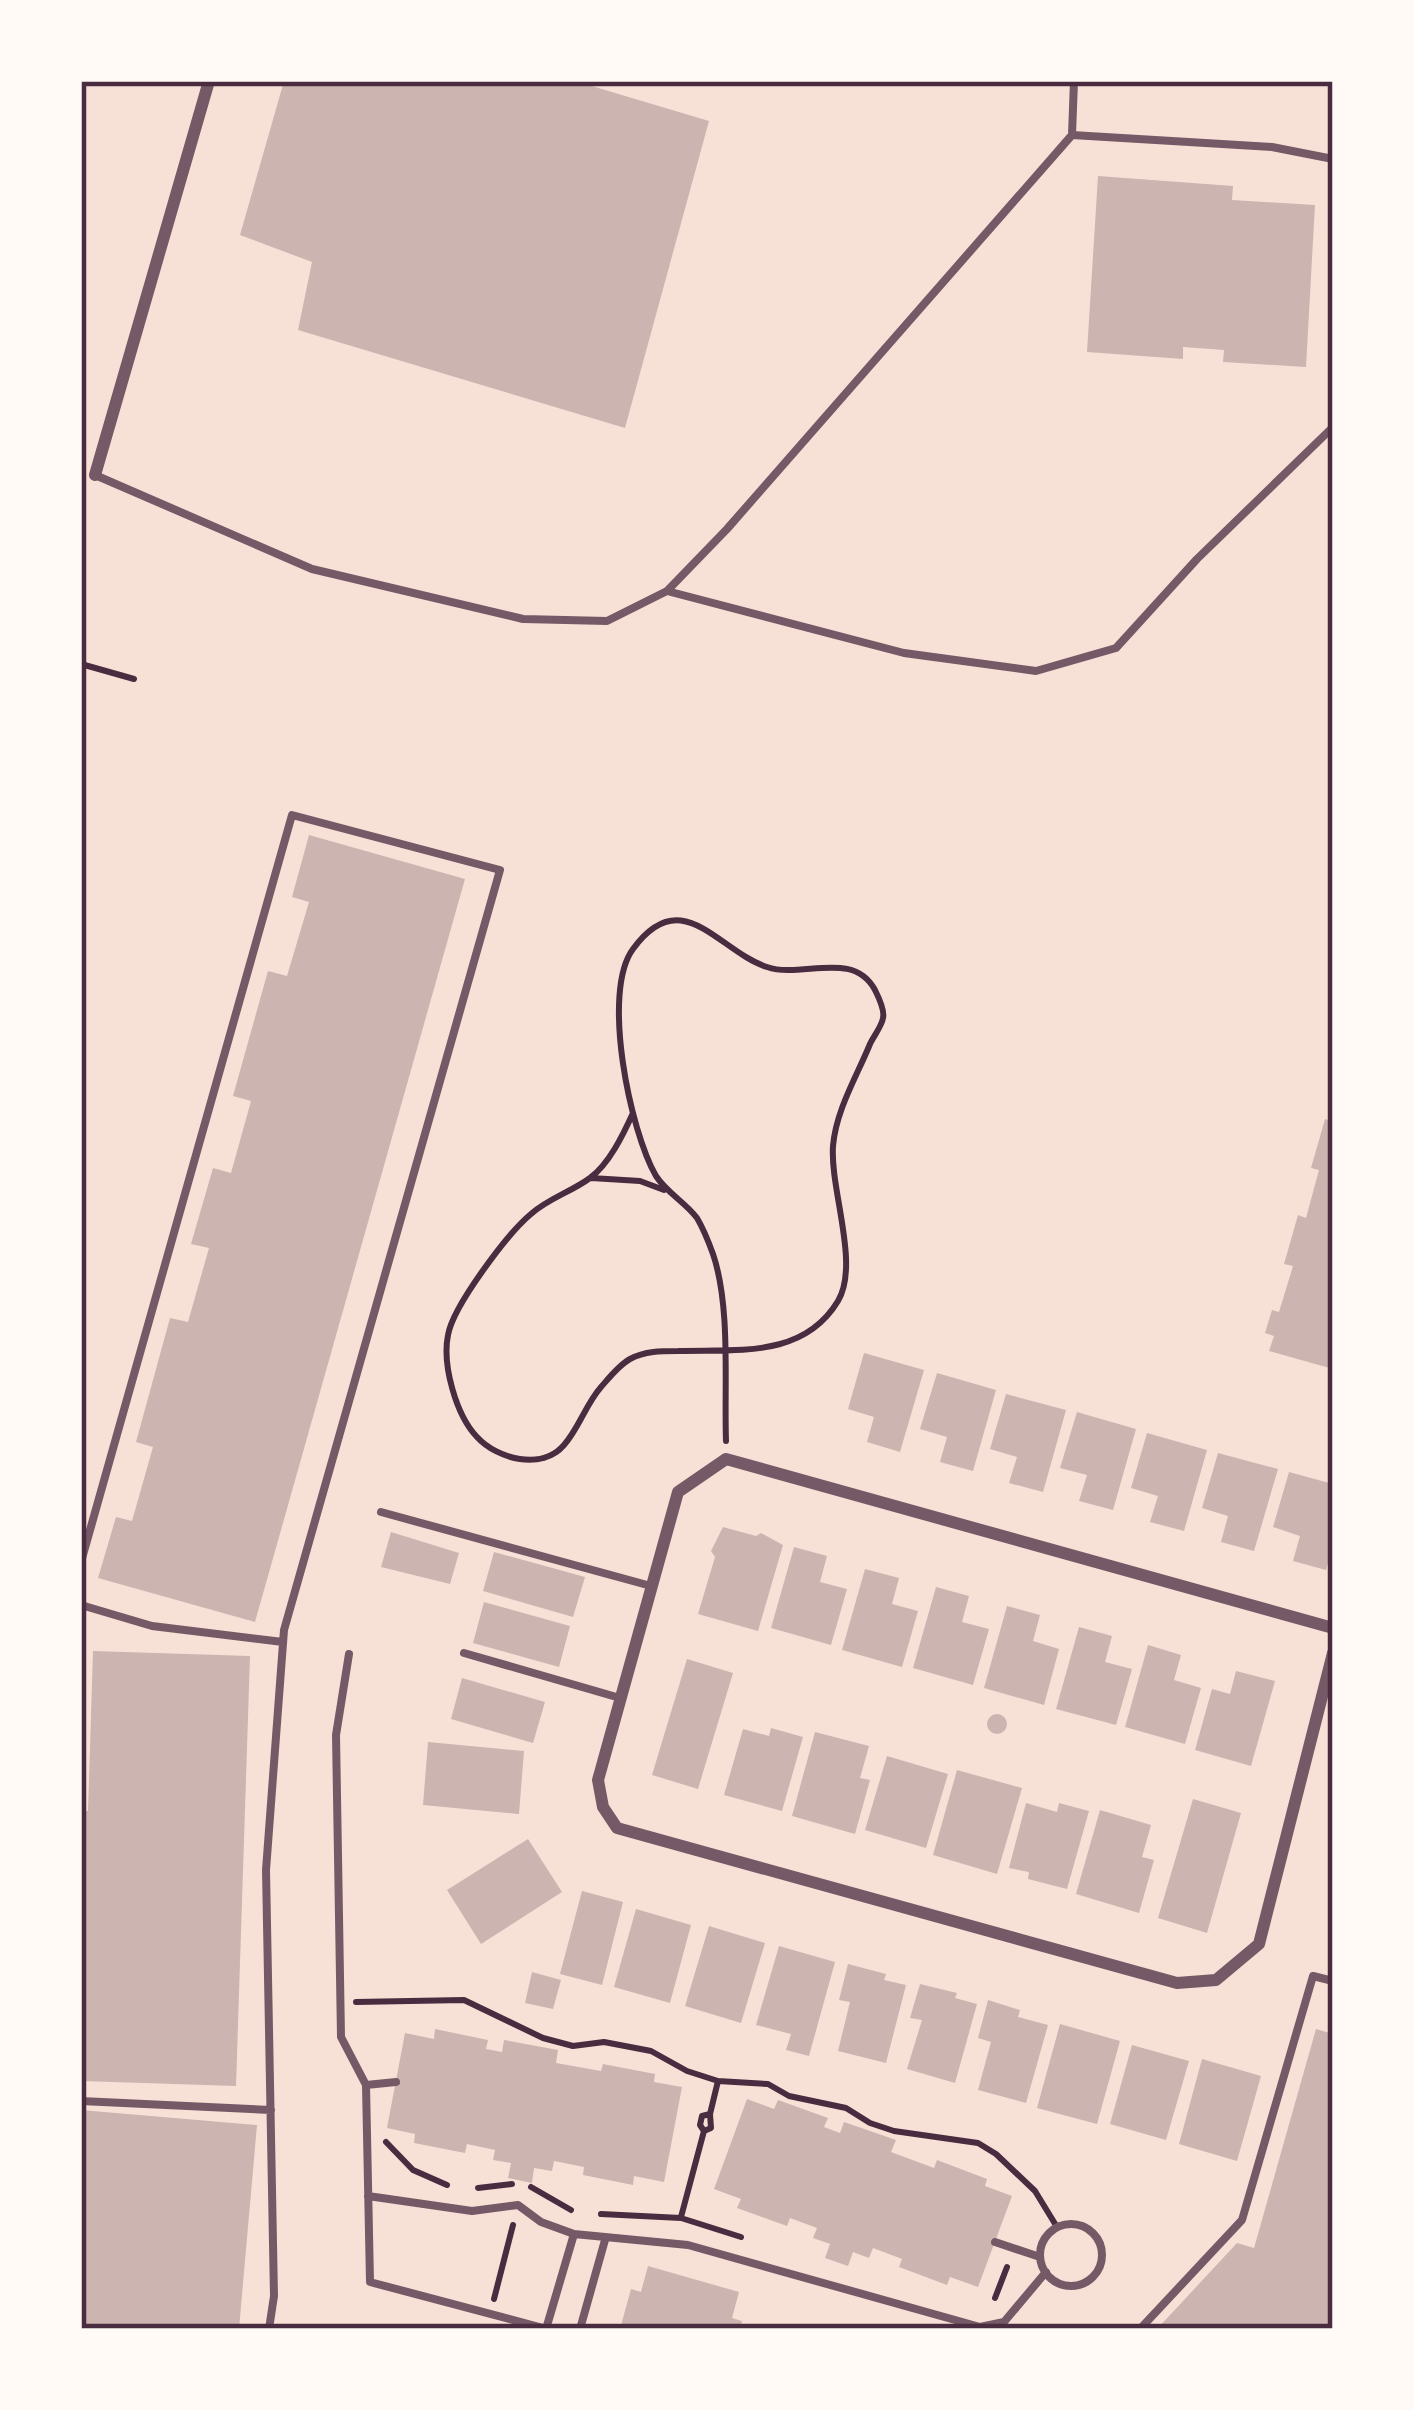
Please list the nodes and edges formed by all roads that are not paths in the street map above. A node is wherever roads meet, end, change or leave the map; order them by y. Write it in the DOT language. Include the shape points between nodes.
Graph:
graph roads {
  1 [pos="208,81"];
  2 [pos="1074,81"];
  3 [pos="1072,134"];
  4 [pos="1333,160"];
  5 [pos="1333,427"];
  6 [pos="94,475"];
  7 [pos="667,591"];
  8 [pos="381,1512"];
  9 [pos="81,1562"];
  10 [pos="652,1586"];
  11 [pos="81,1605"];
  12 [pos="1333,1628"];
  13 [pos="283,1642"];
  14 [pos="464,1653"];
  15 [pos="1333,1653"];
  16 [pos="349,1654"];
  17 [pos="620,1698"];
  18 [pos="1333,1981"];
  19 [pos="396,2082"];
  20 [pos="366,2085"];
  21 [pos="81,2101"];
  22 [pos="271,2110"];
  23 [pos="368,2196"];
  24 [pos="574,2234"];
  25 [pos="605,2240"];
  26 [pos="995,2242"];
  27 [pos="1040,2257"];
  28 [pos="1046,2272"];
  29 [pos="269,2329"];
  30 [pos="547,2329"];
  31 [pos="580,2329"];
  32 [pos="1140,2329"];
  1 -- 6 [label="street"];
  2 -- 3 [label="lane"];
  3 -- 4 [label="lane" via="1272,147"];
  3 -- 7 [label="lane"];
  5 -- 7 [label="lane" via="1116,648 1036,671 904,653"];
  6 -- 7 [label="lane" via="311,569 523,619 607,621"];
  8 -- 10 [label="lane"];
  9 -- 13 [label="lane" via="292,815 500,870"];
  10 -- 12 [label="street" via="678,1492 726,1459"];
  10 -- 17 [label="street"];
  11 -- 13 [label="lane" via="152,1626"];
  13 -- 22 [label="lane" via="266,1870"];
  14 -- 17 [label="lane"];
  15 -- 17 [label="street" via="1259,1944 1216,1980 1177,1984 617,1828 598,1780"];
  16 -- 20 [label="lane" via="336,1735 340,2037"];
  18 -- 32 [label="lane" via="1312,1976 1242,2220"];
  19 -- 20 [label="lane"];
  20 -- 23 [label="lane"];
  21 -- 22 [label="lane"];
  22 -- 29 [label="lane"];
  23 -- 24 [label="lane" via="472,2211 518,2205"];
  23 -- 30 [label="lane" via="370,2282"];
  24 -- 25 [label="lane"];
  24 -- 30 [label="lane"];
  25 -- 28 [label="lane" via="674,2243 980,2327 1004,2322"];
  25 -- 31 [label="lane"];
  26 -- 27 [label="lane"];
  27 -- 28 [label="lane"];
  27 -- 28 [label="lane" via="1057,2228 1076,2224 1099,2242 1101,2262 1082,2284 1062,2284"];
}
